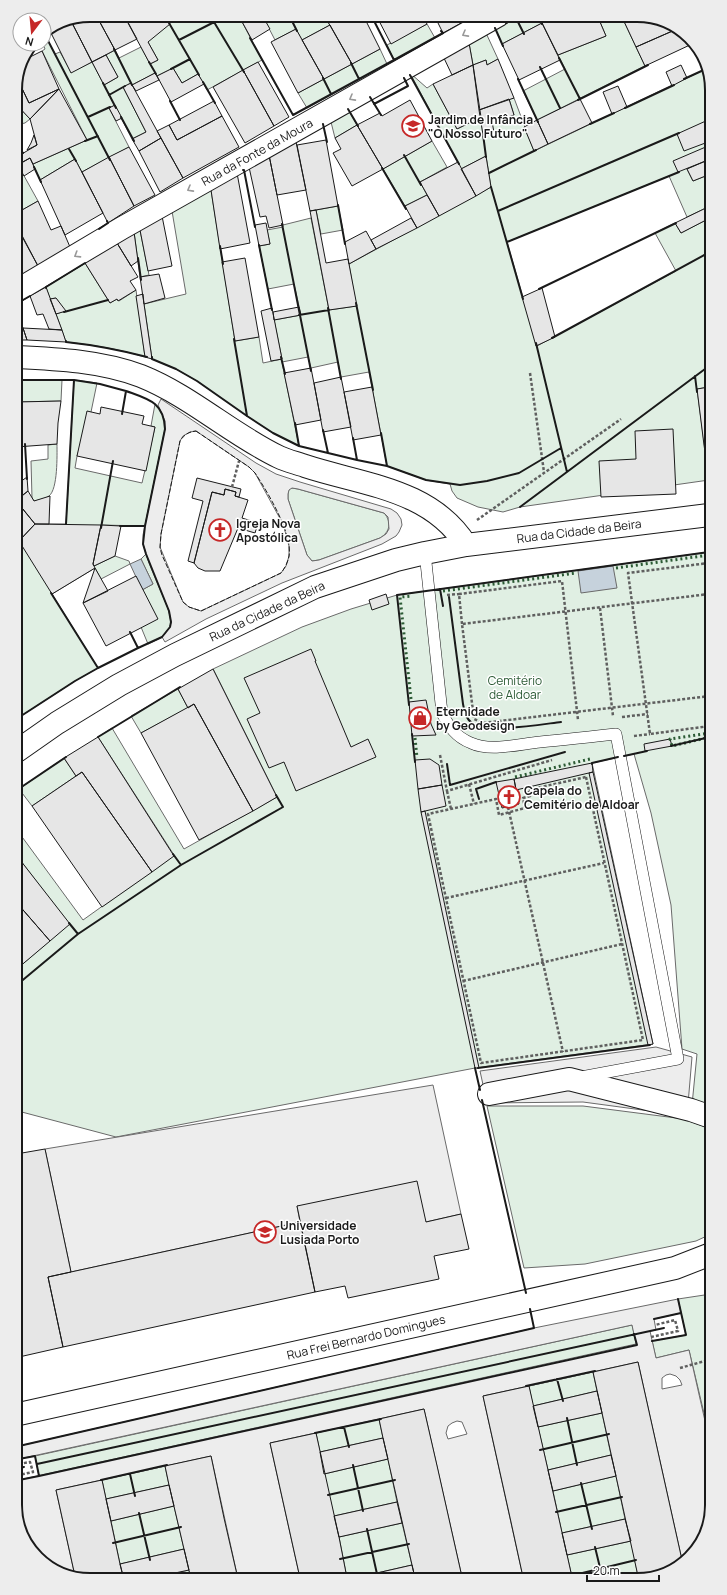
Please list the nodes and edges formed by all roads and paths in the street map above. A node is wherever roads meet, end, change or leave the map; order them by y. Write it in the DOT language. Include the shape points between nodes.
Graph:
graph roads {
  1 [pos="487,22"];
  2 [pos="22,287"];
  3 [pos="22,357"];
  4 [pos="530,373"];
  5 [pos="621,419"];
  6 [pos="239,460"];
  7 [pos="544,472"];
  8 [pos="232,487"];
  9 [pos="705,515"];
  10 [pos="462,539"];
  11 [pos="425,553"];
  12 [pos="705,563"];
  13 [pos="705,594"];
  14 [pos="632,603"];
  15 [pos="600,607"];
  16 [pos="566,612"];
  17 [pos="462,624"];
  18 [pos="705,697"];
  19 [pos="646,704"];
  20 [pos="612,708"];
  21 [pos="577,712"];
  22 [pos="648,714"];
  23 [pos="578,722"];
  24 [pos="705,727"];
  25 [pos="22,748"];
  26 [pos="440,754"];
  27 [pos="558,759"];
  28 [pos="469,784"];
  29 [pos="447,791"];
  30 [pos="474,804"];
  31 [pos="508,807"];
  32 [pos="451,809"];
  33 [pos="510,813"];
  34 [pos="604,863"];
  35 [pos="525,881"];
  36 [pos="446,898"];
  37 [pos="622,944"];
  38 [pos="543,962"];
  39 [pos="463,981"];
  40 [pos="563,1051"];
  41 [pos="564,1055"];
  42 [pos="569,1079"];
  43 [pos="489,1094"];
  44 [pos="705,1115"];
  45 [pos="705,1256"];
  46 [pos="655,1325"];
  47 [pos="651,1337"];
  48 [pos="705,1361"];
  49 [pos="680,1368"];
  50 [pos="22,1413"];
  51 [pos="22,1463"];
  52 [pos="22,1474"];
  1 -- 2 [label="street, Rua da Fonte da Moura, one-way" via="122,228"];
  3 -- 10 [label="street" via="68,360 121,370 141,377 183,396 235,432 280,458 398,492 428,507"];
  4 -- 7 [label="path"];
  5 -- 7 [label="path"];
  6 -- 8 [label="path"];
  7 -- 10 [label="path"];
  9 -- 10 [label="street, Rua da Cidade da Beira"];
  10 -- 11 [label="street, Rua da Cidade da Beira"];
  11 -- 25 [label="street, Rua da Cidade da Beira" via="315,587 202,641 120,685"];
  11 -- 42 [label="lane" via="442,713 449,727 459,736 483,747 616,734 678,1059"];
  12 -- 14 [label="path" via="628,573"];
  13 -- 14 [label="path"];
  14 -- 15 [label="path"];
  14 -- 19 [label="path"];
  15 -- 16 [label="path"];
  15 -- 20 [label="path"];
  16 -- 17 [label="path"];
  16 -- 17 [label="path" via="562,581 459,594"];
  16 -- 21 [label="path"];
  17 -- 21 [label="path" via="474,718 483,723"];
  18 -- 19 [label="path"];
  19 -- 20 [label="path"];
  19 -- 22 [label="path"];
  20 -- 21 [label="path"];
  20 -- 22 [label="path" via="613,718"];
  21 -- 23 [label="path"];
  22 -- 24 [label="path" via="650,734"];
  26 -- 29 [label="path"];
  27 -- 28 [label="path"];
  28 -- 29 [label="path"];
  28 -- 30 [label="path"];
  29 -- 32 [label="path"];
  30 -- 32 [label="path"];
  30 -- 33 [label="path" via="496,799 499,815"];
  31 -- 33 [label="path"];
  32 -- 36 [label="path" via="428,814"];
  33 -- 34 [label="path" via="525,808 523,798 530,796 528,790 586,777"];
  33 -- 35 [label="path"];
  34 -- 35 [label="path"];
  34 -- 37 [label="path"];
  35 -- 36 [label="path"];
  35 -- 38 [label="path"];
  36 -- 39 [label="path"];
  37 -- 38 [label="path"];
  37 -- 40 [label="path" via="643,1040"];
  38 -- 39 [label="path"];
  38 -- 40 [label="path"];
  39 -- 40 [label="path" via="481,1063"];
  40 -- 41 [label="path"];
  42 -- 43 [label="street"];
  42 -- 44 [label="street"];
  45 -- 50 [label="street, Rua Frei Bernardo Domingues" via="675,1268"];
  46 -- 47 [label="path" via="675,1320 678,1332"];
  48 -- 49 [label="path"];
  51 -- 52 [label="path" via="30,1462 33,1472"];
}
